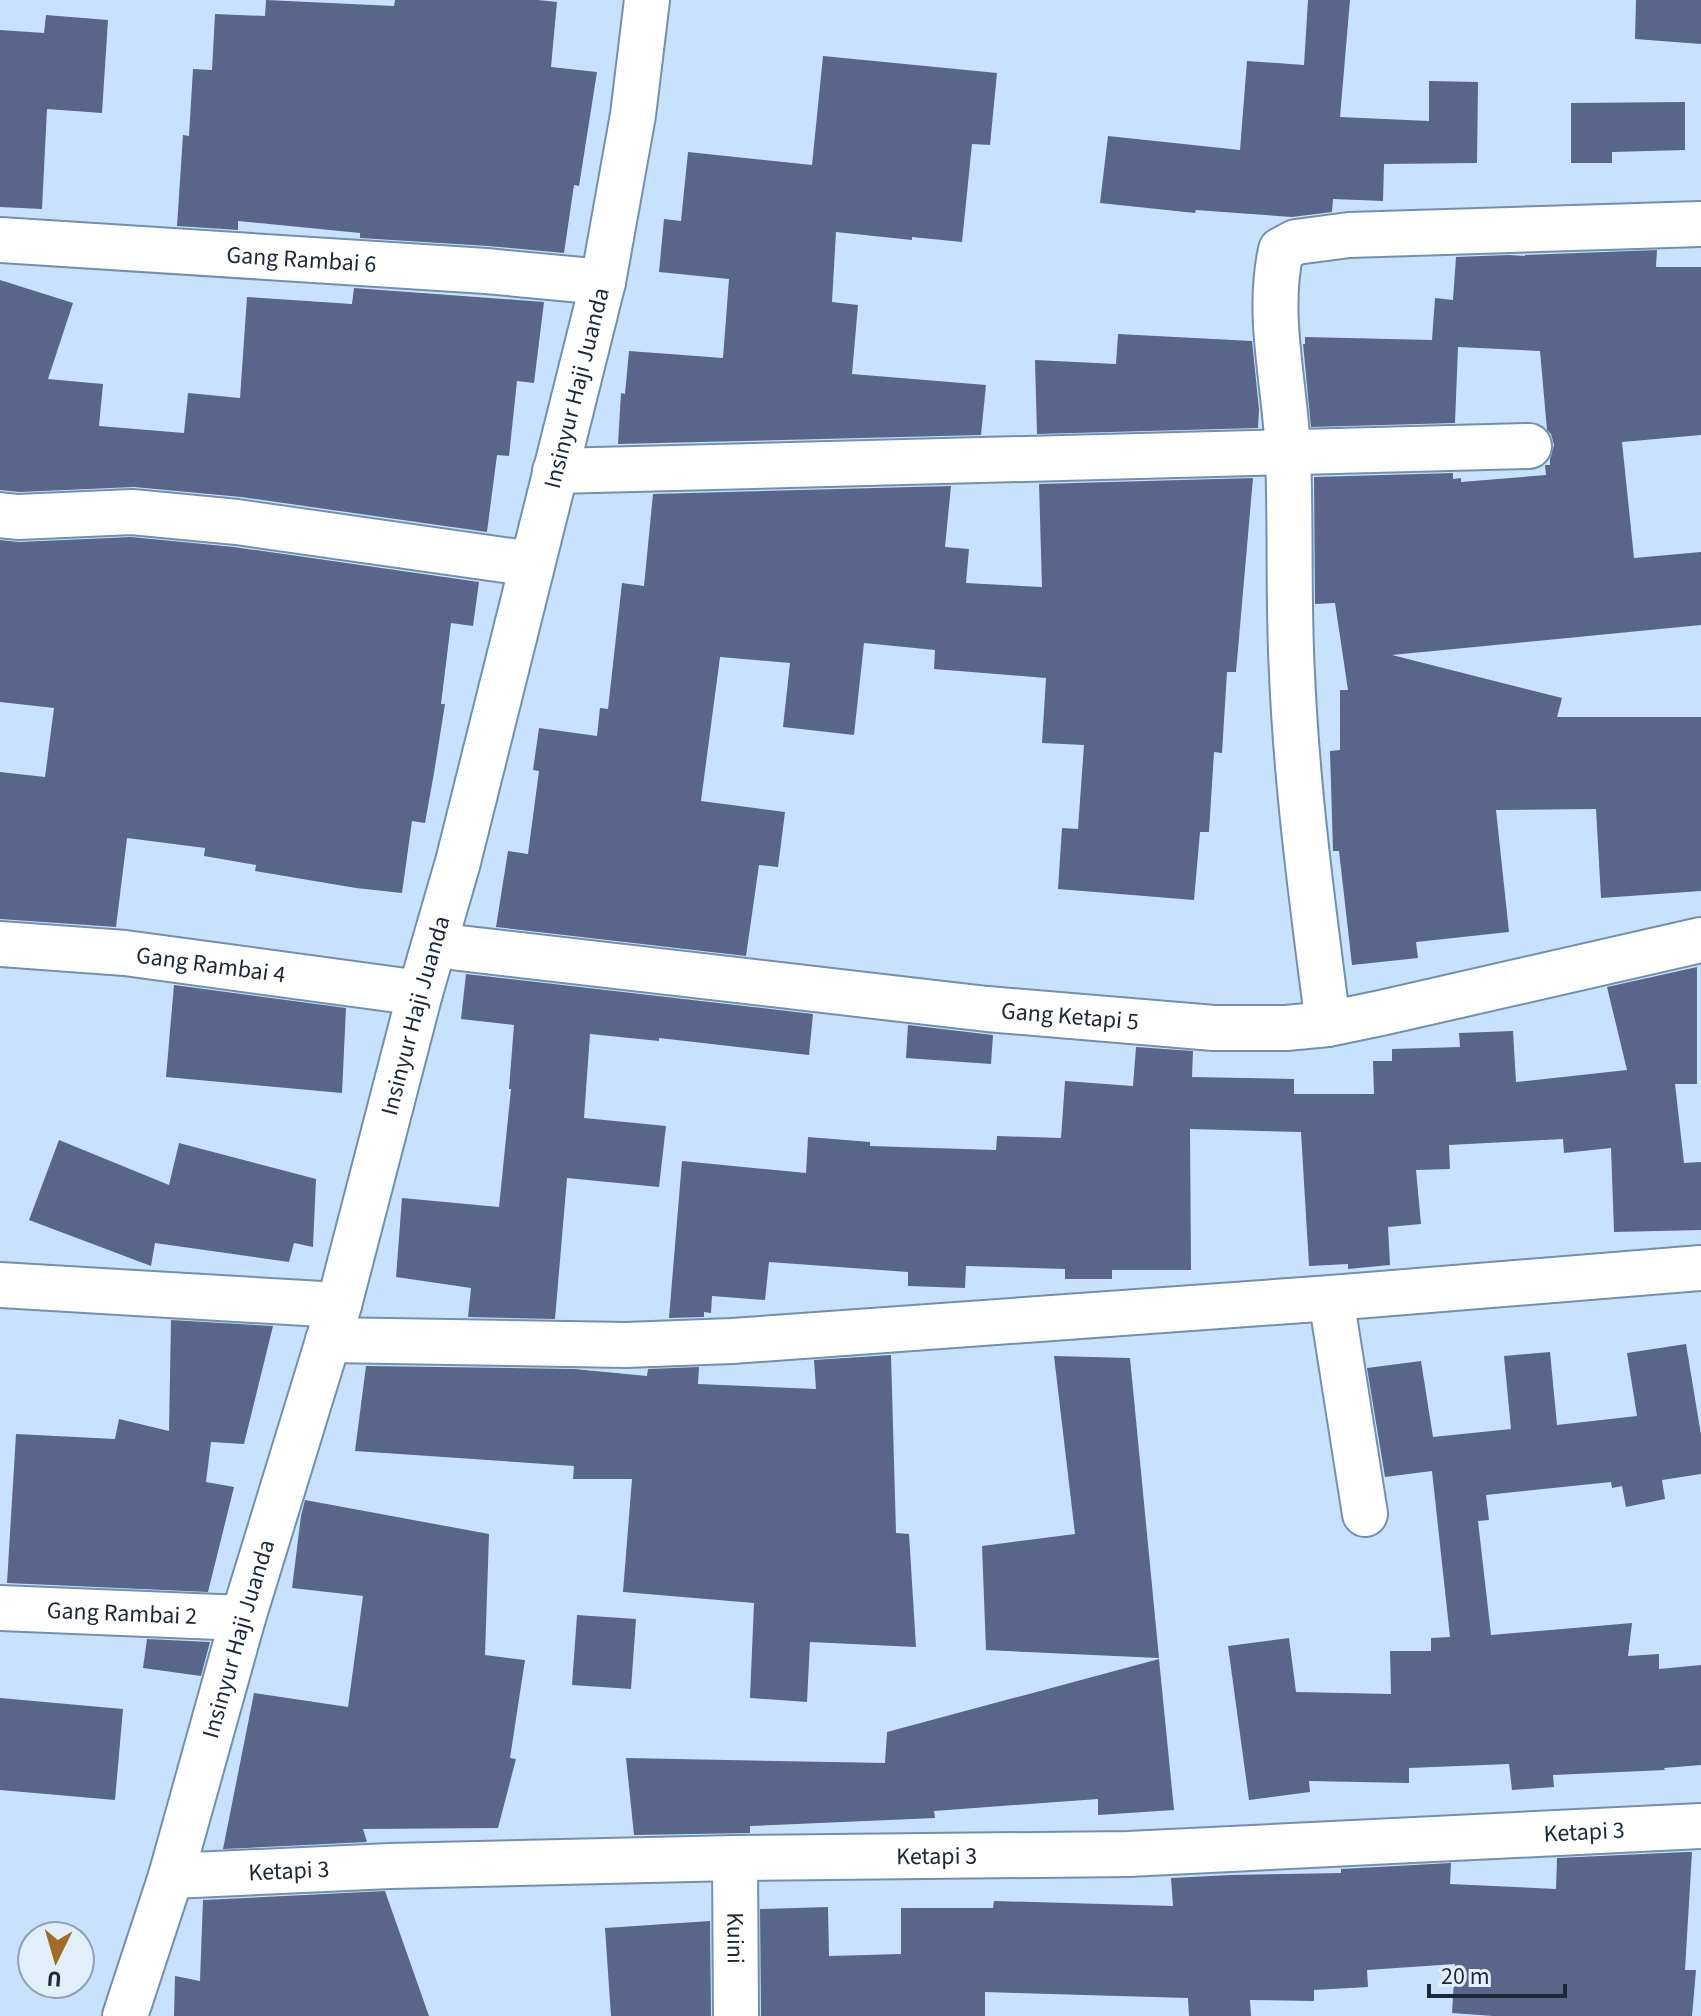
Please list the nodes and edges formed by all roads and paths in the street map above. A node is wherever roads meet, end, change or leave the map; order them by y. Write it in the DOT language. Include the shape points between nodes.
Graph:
graph roads {
  1 [pos="647,0"];
  2 [pos="1701,224"];
  3 [pos="0,240"];
  4 [pos="603,282"];
  5 [pos="1529,446"];
  6 [pos="1288,452"];
  7 [pos="555,471"];
  8 [pos="0,515"];
  9 [pos="532,564"];
  10 [pos="1701,940"];
  11 [pos="0,944"];
  12 [pos="434,945"];
  13 [pos="420,993"];
  14 [pos="1328,1024"];
  15 [pos="1701,1268"];
  16 [pos="0,1285"];
  17 [pos="1331,1298"];
  18 [pos="334,1323"];
  19 [pos="1365,1514"];
  20 [pos="0,1608"];
  21 [pos="243,1618"];
  22 [pos="1701,1826"];
  23 [pos="735,1858"];
  24 [pos="171,1876"];
  25 [pos="125,2016"];
  26 [pos="736,2016"];
  1 -- 4 [label="street, Insinyur Haji Juanda"];
  2 -- 6 [label="street" via="1349,235 1296,242 1281,250 1276,330"];
  3 -- 4 [label="street, Gang Rambai 6"];
  4 -- 7 [label="street, Insinyur Haji Juanda"];
  5 -- 6 [label="street"];
  6 -- 7 [label="street"];
  6 -- 14 [label="street" via="1298,769"];
  7 -- 9 [label="street, Insinyur Haji Juanda"];
  8 -- 9 [label="street" via="132,512"];
  9 -- 12 [label="street, Insinyur Haji Juanda"];
  10 -- 14 [label="street, Gang Ketapi 5"];
  11 -- 13 [label="street, Gang Rambai 4" via="125,953"];
  12 -- 13 [label="street, Insinyur Haji Juanda"];
  12 -- 14 [label="street, Gang Ketapi 5" via="987,1009 1214,1028"];
  13 -- 18 [label="street, Insinyur Haji Juanda"];
  15 -- 17 [label="street"];
  16 -- 18 [label="street"];
  17 -- 18 [label="street" via="682,1344 626,1345"];
  17 -- 19 [label="street"];
  18 -- 21 [label="street, Insinyur Haji Juanda"];
  20 -- 21 [label="street, Gang Rambai 2"];
  21 -- 24 [label="street, Insinyur Haji Juanda"];
  22 -- 23 [label="street, Ketapi 3" via="1128,1854"];
  23 -- 24 [label="street, Ketapi 3"];
  23 -- 26 [label="street, Kuini"];
  24 -- 25 [label="street, Insinyur Haji Juanda"];
}
